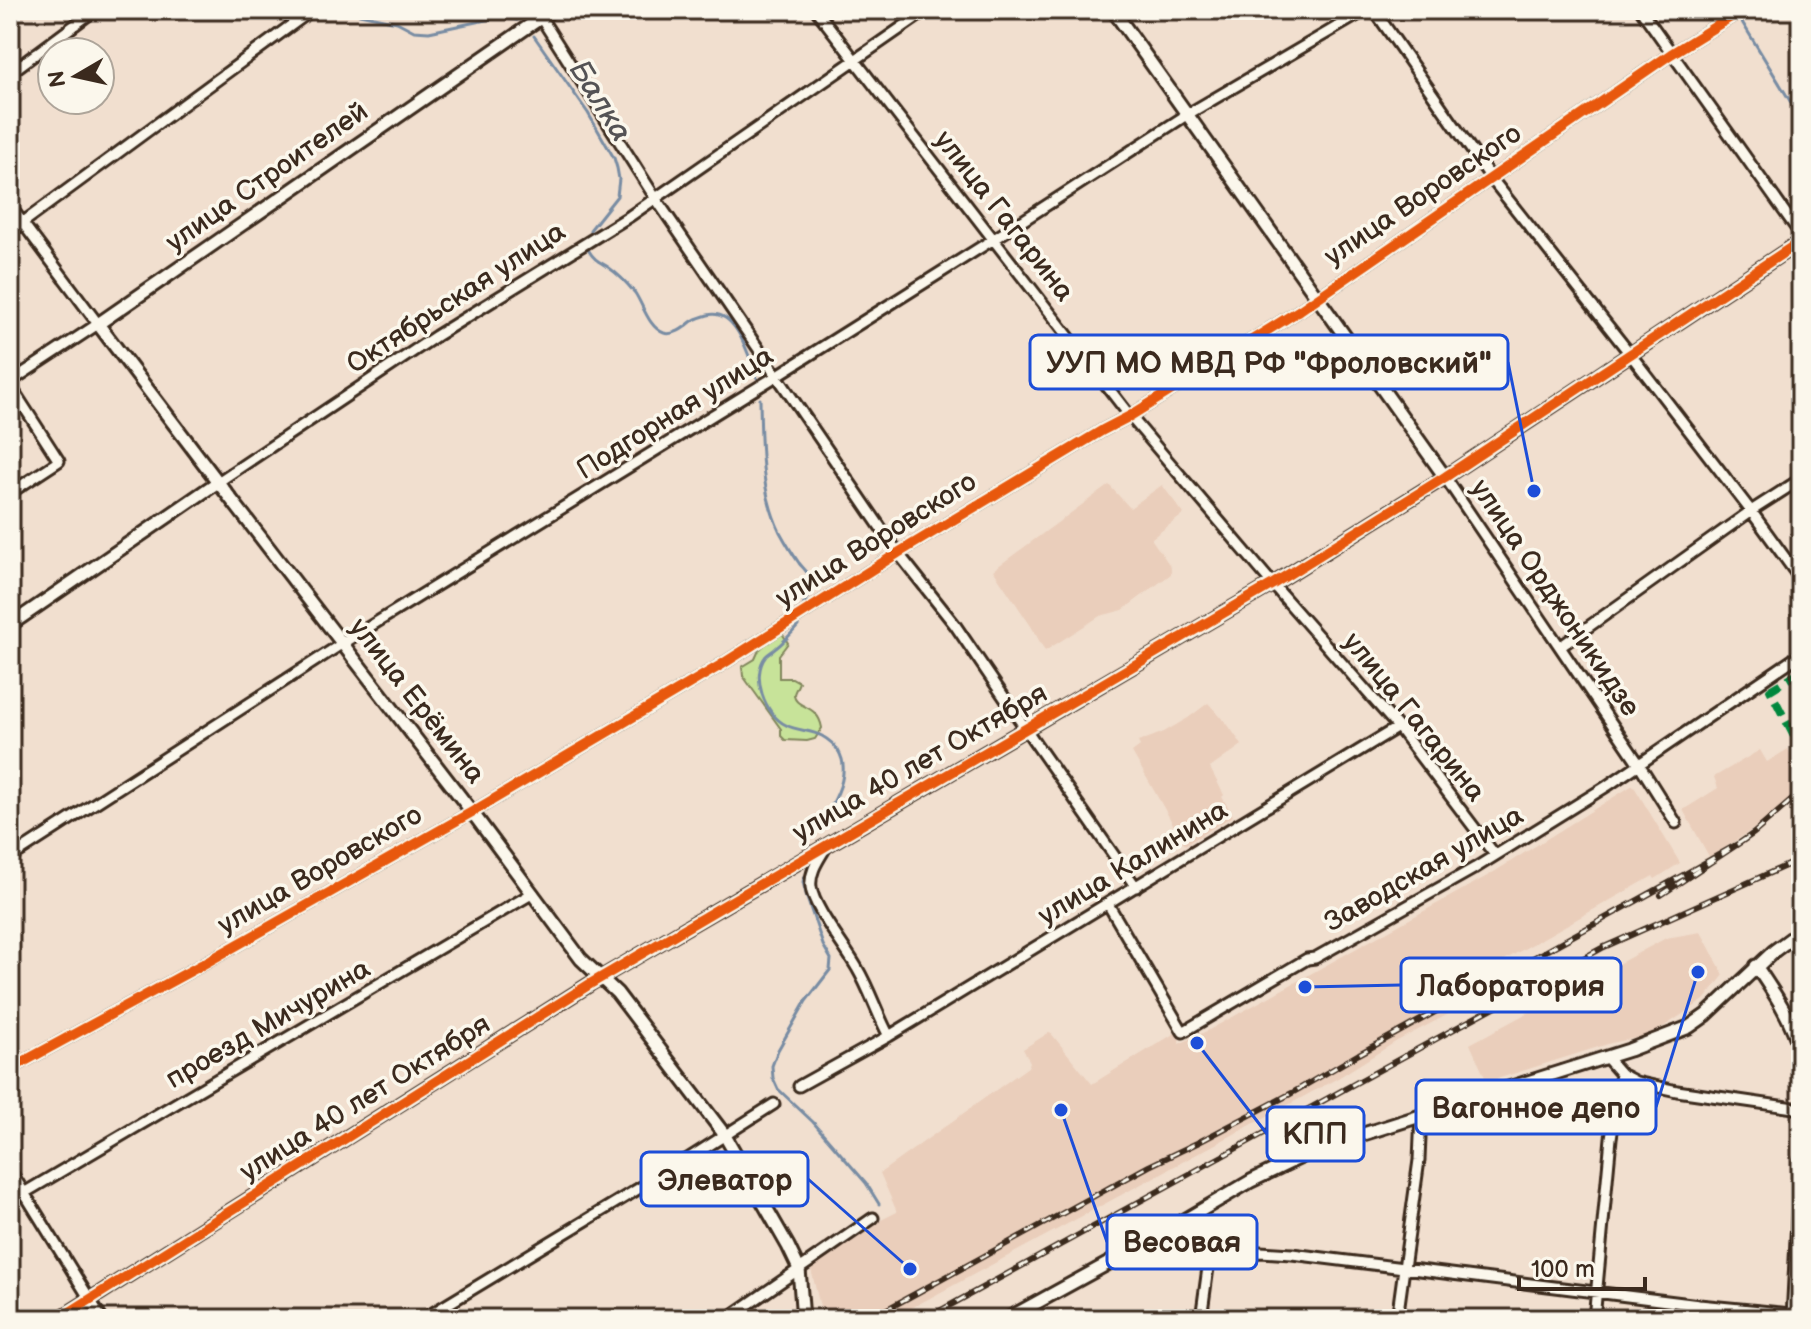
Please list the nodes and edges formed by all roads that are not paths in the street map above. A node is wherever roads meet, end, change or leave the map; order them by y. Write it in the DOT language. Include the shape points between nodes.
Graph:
graph roads {
  1 [pos="95,10"];
  2 [pos="312,10"];
  3 [pos="552,10"];
  4 [pos="816,10"];
  5 [pos="927,10"];
  6 [pos="1113,10"];
  7 [pos="1366,10"];
  8 [pos="1374,10"];
  9 [pos="1641,10"];
  10 [pos="1742,10"];
  11 [pos="538,13"];
  12 [pos="1671,54"];
  13 [pos="855,60"];
  14 [pos="10,73"];
  15 [pos="1188,114"];
  16 [pos="1491,178"];
  17 [pos="656,199"];
  18 [pos="10,206"];
  19 [pos="23,222"];
  20 [pos="10,232"];
  21 [pos="1801,235"];
  22 [pos="994,239"];
  23 [pos="1801,241"];
  24 [pos="1318,297"];
  25 [pos="98,324"];
  26 [pos="1631,355"];
  27 [pos="778,375"];
  28 [pos="10,384"];
  29 [pos="1130,416"];
  30 [pos="1445,477"];
  31 [pos="1801,479"];
  32 [pos="218,482"];
  33 [pos="10,493"];
  34 [pos="1751,511"];
  35 [pos="898,553"];
  36 [pos="1801,580"];
  37 [pos="1273,584"];
  38 [pos="10,625"];
  39 [pos="343,643"];
  40 [pos="1560,647"];
  41 [pos="1801,654"];
  42 [pos="1398,727"];
  43 [pos="1025,729"];
  44 [pos="1639,764"];
  45 [pos="472,812"];
  46 [pos="1676,823"];
  47 [pos="827,845"];
  48 [pos="1495,855"];
  49 [pos="10,858"];
  50 [pos="1136,887"];
  51 [pos="533,893"];
  52 [pos="1108,904"];
  53 [pos="1801,931"];
  54 [pos="1756,966"];
  55 [pos="601,978"];
  56 [pos="889,1036"];
  57 [pos="1801,1053"];
  58 [pos="1606,1057"];
  59 [pos="10,1069"];
  60 [pos="1621,1074"];
  61 [pos="799,1086"];
  62 [pos="774,1104"];
  63 [pos="1801,1109"];
  64 [pos="1421,1115"];
  65 [pos="724,1134"];
  66 [pos="1801,1160"];
  67 [pos="10,1170"];
  68 [pos="24,1193"];
  69 [pos="873,1218"];
  70 [pos="1149,1241"];
  71 [pos="1210,1253"];
  72 [pos="1404,1268"];
  73 [pos="799,1269"];
  74 [pos="1596,1292"];
  75 [pos="89,1300"];
  76 [pos="1796,1316"];
  77 [pos="59,1319"];
  78 [pos="102,1319"];
  79 [pos="423,1319"];
  80 [pos="727,1319"];
  81 [pos="803,1319"];
  82 [pos="1007,1319"];
  83 [pos="1201,1319"];
  84 [pos="1397,1319"];
  85 [pos="1594,1319"];
  1 -- 14 [label="street"];
  2 -- 19 [label="street"];
  3 -- 11 [label="street, улица Строителей"];
  4 -- 13 [label="street, улица Гагарина"];
  5 -- 13 [label="street, Октябрьская улица"];
  6 -- 15 [label="street, улица Орджоникидзе"];
  7 -- 15 [label="street, Подгорная улица"];
  8 -- 16 [label="street"];
  9 -- 12 [label="street"];
  10 -- 12 [label="street, улица Воровского"];
  11 -- 17 [label="street"];
  11 -- 25 [label="street, улица Строителей"];
  12 -- 16 [label="street, улица Воровского"];
  12 -- 21 [label="street"];
  13 -- 17 [label="street, Октябрьская улица"];
  13 -- 22 [label="street, улица Гагарина"];
  15 -- 22 [label="street, Подгорная улица"];
  15 -- 24 [label="street, улица Орджоникидзе"];
  16 -- 24 [label="street, улица Воровского"];
  16 -- 26 [label="street"];
  17 -- 27 [label="street"];
  17 -- 32 [label="street, Октябрьская улица" via="436,336"];
  18 -- 19 [label="street, улица Ерёмина"];
  19 -- 20 [label="street"];
  19 -- 25 [label="street, улица Ерёмина"];
  22 -- 27 [label="street, Подгорная улица"];
  22 -- 29 [label="street, улица Гагарина"];
  23 -- 26 [label="street, улица 40 лет Октября"];
  24 -- 29 [label="street, улица Воровского"];
  24 -- 30 [label="street, улица Орджоникидзе"];
  25 -- 28 [label="street, улица Строителей"];
  25 -- 32 [label="street, улица Ерёмина"];
  26 -- 30 [label="street, улица 40 лет Октября"];
  26 -- 34 [label="street"];
  27 -- 35 [label="street"];
  27 -- 39 [label="street, Подгорная улица"];
  28 -- 33 [label="street" via="59,461"];
  29 -- 35 [label="street, улица Воровского"];
  29 -- 37 [label="street, улица Гагарина"];
  30 -- 37 [label="street, улица 40 лет Октября"];
  30 -- 40 [label="street, улица Орджоникидзе"];
  31 -- 34 [label="street"];
  32 -- 38 [label="street, Октябрьская улица"];
  32 -- 39 [label="street, улица Ерёмина"];
  34 -- 36 [label="street"];
  34 -- 40 [label="street"];
  35 -- 43 [label="street" via="955,625"];
  35 -- 45 [label="street, улица Воровского"];
  37 -- 42 [label="street, улица Гагарина"];
  37 -- 43 [label="street, улица 40 лет Октября"];
  39 -- 45 [label="street, улица Ерёмина"];
  39 -- 49 [label="street, Подгорная улица"];
  40 -- 44 [label="street, улица Орджоникидзе"];
  41 -- 44 [label="street, Заводская улица"];
  42 -- 48 [label="street, улица Гагарина"];
  42 -- 50 [label="street, улица Калинина"];
  43 -- 47 [label="street, улица 40 лет Октября"];
  43 -- 50 [label="street"];
  44 -- 46 [label="street, улица Орджоникидзе"];
  44 -- 48 [label="street, Заводская улица"];
  45 -- 51 [label="street, улица Ерёмина"];
  45 -- 59 [label="street, улица Воровского"];
  47 -- 55 [label="street, улица 40 лет Октября"];
  47 -- 56 [label="street, улица 40 лет Октября" via="815,865 811,888"];
  48 -- 52 [label="street, Заводская улица" via="1183,1032"];
  50 -- 52 [label="street, улица Калинина"];
  51 -- 55 [label="street, улица Ерёмина"];
  51 -- 68 [label="street, проезд Мичурина"];
  52 -- 56 [label="street, улица Калинина"];
  53 -- 54 [label="street"];
  54 -- 57 [label="street" via="1788,1017"];
  54 -- 58 [label="street" via="1689,1027"];
  55 -- 65 [label="street, улица Ерёмина"];
  55 -- 75 [label="street, улица 40 лет Октября"];
  56 -- 61 [label="street, улица Калинина"];
  58 -- 60 [label="street"];
  58 -- 64 [label="street"];
  60 -- 63 [label="street" via="1677,1091"];
  60 -- 74 [label="street"];
  62 -- 65 [label="street"];
  64 -- 70 [label="street" via="1307,1154"];
  64 -- 72 [label="street"];
  65 -- 73 [label="street, улица Ерёмина"];
  65 -- 79 [label="street"];
  66 -- 76 [label="street"];
  67 -- 68 [label="street"];
  68 -- 75 [label="street"];
  69 -- 73 [label="street"];
  70 -- 71 [label="street"];
  70 -- 82 [label="street"];
  71 -- 72 [label="street" via="1292,1254"];
  71 -- 83 [label="street"];
  72 -- 74 [label="street"];
  72 -- 84 [label="street"];
  73 -- 80 [label="street"];
  73 -- 81 [label="street, улица Ерёмина"];
  74 -- 76 [label="street"];
  74 -- 85 [label="street"];
  75 -- 77 [label="street, улица 40 лет Октября"];
  75 -- 78 [label="street"];
}
